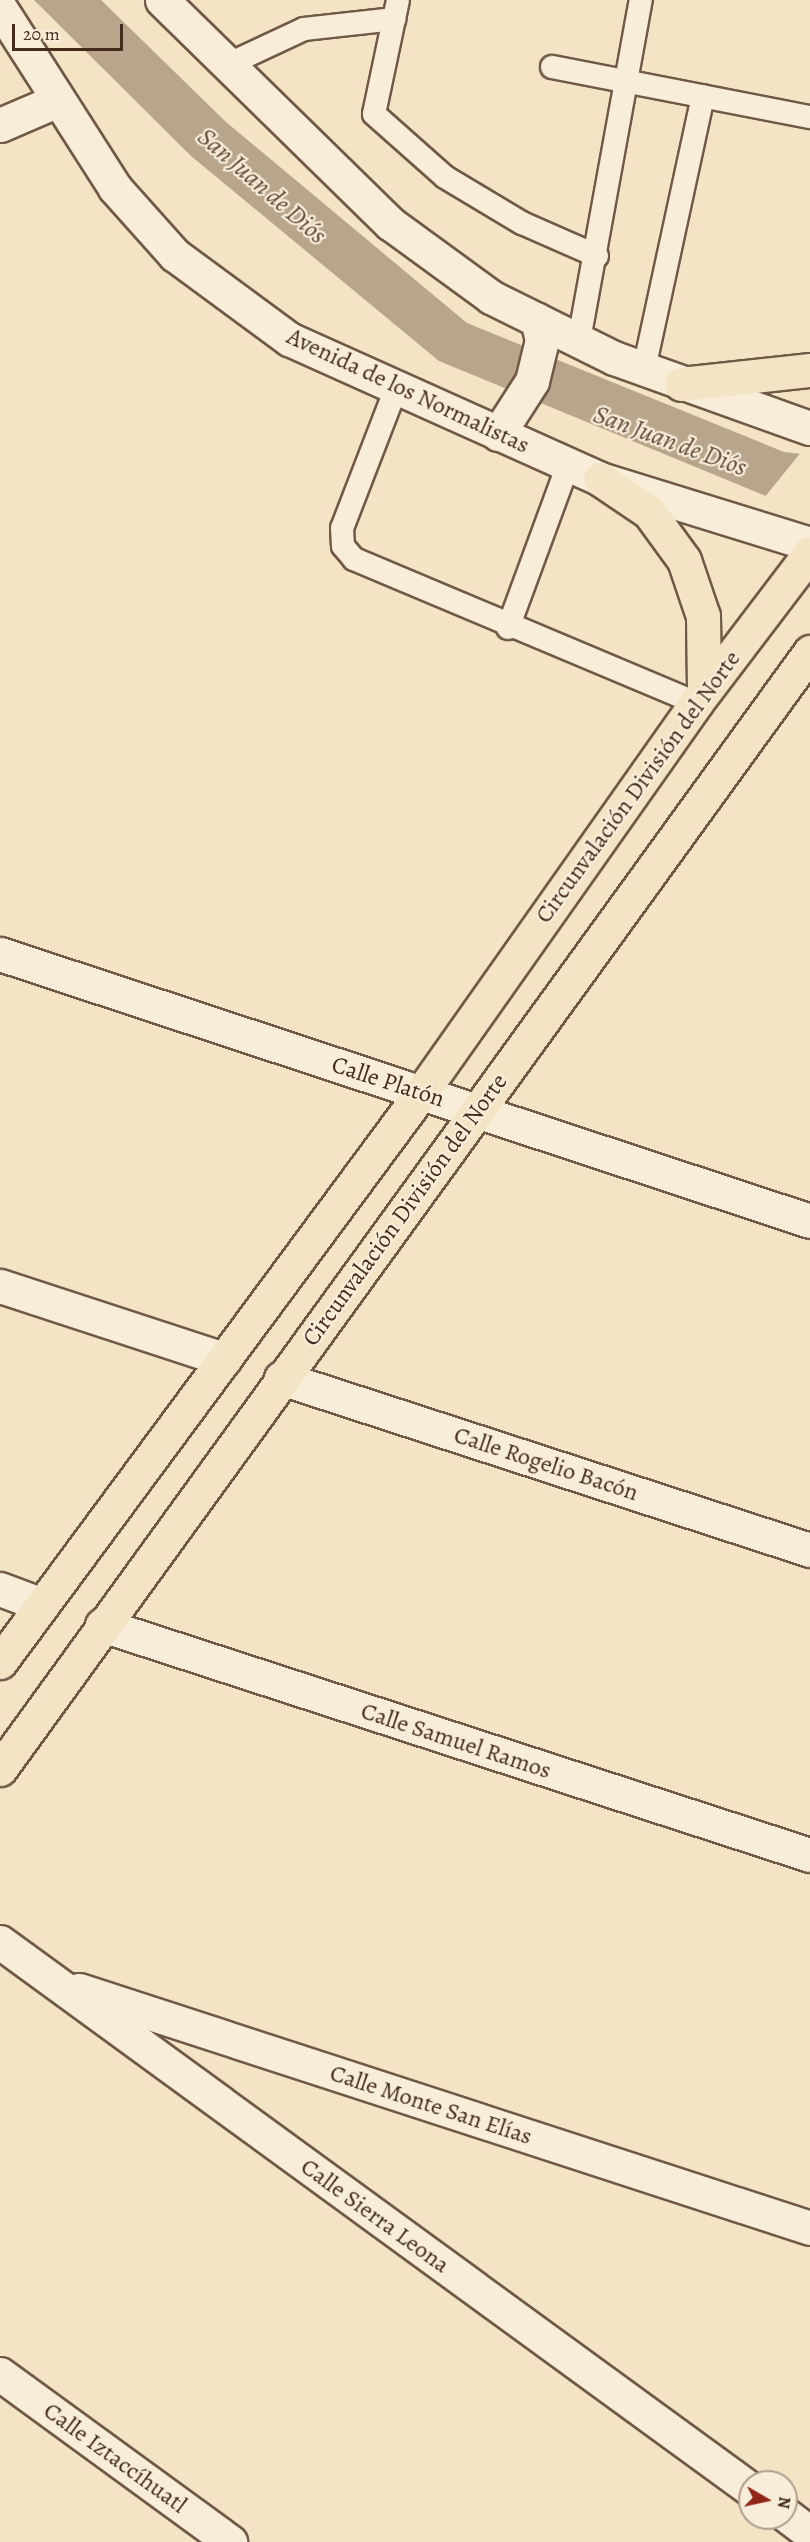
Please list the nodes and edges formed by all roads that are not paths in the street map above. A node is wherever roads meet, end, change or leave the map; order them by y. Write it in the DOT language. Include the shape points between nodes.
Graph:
graph roads {
  1 [pos="162,0"];
  2 [pos="641,0"];
  3 [pos="0,8"];
  4 [pos="396,9"];
  5 [pos="227,65"];
  6 [pos="552,67"];
  7 [pos="626,80"];
  8 [pos="702,96"];
  9 [pos="58,100"];
  10 [pos="810,117"];
  11 [pos="0,125"];
  12 [pos="597,256"];
  13 [pos="540,330"];
  14 [pos="579,340"];
  15 [pos="644,369"];
  16 [pos="810,370"];
  17 [pos="681,384"];
  18 [pos="395,391"];
  19 [pos="505,427"];
  20 [pos="810,428"];
  21 [pos="568,465"];
  22 [pos="600,478"];
  23 [pos="810,544"];
  24 [pos="810,553"];
  25 [pos="508,628"];
  26 [pos="810,652"];
  27 [pos="810,676"];
  28 [pos="700,697"];
  29 [pos="764,715"];
  30 [pos="0,954"];
  31 [pos="421,1093"];
  32 [pos="478,1112"];
  33 [pos="810,1221"];
  34 [pos="0,1286"];
  35 [pos="224,1359"];
  36 [pos="281,1378"];
  37 [pos="810,1550"];
  38 [pos="0,1589"];
  39 [pos="40,1604"];
  40 [pos="102,1625"];
  41 [pos="0,1662"];
  42 [pos="0,1769"];
  43 [pos="810,1855"];
  44 [pos="0,1942"];
  45 [pos="52,1981"];
  46 [pos="810,2228"];
  47 [pos="0,2374"];
  48 [pos="738,2480"];
  49 [pos="230,2542"];
  1 -- 5 [label="street"];
  2 -- 7 [label="lane"];
  3 -- 9 [label="street, Avenida de los Normalistas"];
  4 -- 5 [label="lane" via="304,29"];
  4 -- 12 [label="lane" via="374,114 445,177 522,223"];
  5 -- 13 [label="street" via="391,224"];
  6 -- 7 [label="lane"];
  7 -- 8 [label="lane"];
  7 -- 12 [label="lane"];
  8 -- 10 [label="lane"];
  8 -- 15 [label="lane"];
  9 -- 11 [label="street"];
  9 -- 18 [label="street, Avenida de los Normalistas" via="115,188 175,255 289,339"];
  12 -- 14 [label="lane"];
  13 -- 14 [label="street"];
  13 -- 19 [label="street" via="532,381"];
  14 -- 15 [label="street"];
  15 -- 17 [label="street"];
  16 -- 17 [label="main road"];
  17 -- 20 [label="street"];
  18 -- 19 [label="street, Avenida de los Normalistas"];
  18 -- 25 [label="lane" via="342,528 343,546 354,559"];
  19 -- 21 [label="street, Avenida de los Normalistas"];
  21 -- 22 [label="street, Avenida de los Normalistas"];
  21 -- 25 [label="lane"];
  22 -- 23 [label="street, Avenida de los Normalistas"];
  22 -- 28 [label="main road" via="649,512 684,560 703,616"];
  24 -- 28 [label="main road, Circunvalación División del Norte"];
  25 -- 28 [label="lane"];
  26 -- 29 [label="main road, Circunvalación División del Norte"];
  27 -- 29 [label="main road"];
  28 -- 31 [label="main road, Circunvalación División del Norte"];
  29 -- 32 [label="main road, Circunvalación División del Norte"];
  30 -- 31 [label="street, Calle Platón"];
  31 -- 32 [label="street, Calle Platón"];
  31 -- 35 [label="main road, Circunvalación División del Norte"];
  32 -- 33 [label="street, Calle Platón"];
  32 -- 36 [label="main road, Circunvalación División del Norte"];
  34 -- 35 [label="street"];
  35 -- 39 [label="main road, Circunvalación División del Norte"];
  36 -- 37 [label="street, Calle Rogelio Bacón"];
  36 -- 40 [label="main road, Circunvalación División del Norte"];
  38 -- 39 [label="street"];
  39 -- 41 [label="main road, Circunvalación División del Norte"];
  40 -- 42 [label="main road, Circunvalación División del Norte"];
  40 -- 43 [label="street, Calle Samuel Ramos"];
  44 -- 45 [label="street, Calle Sierra Leona"];
  45 -- 46 [label="street, Calle Monte San Elías"];
  45 -- 48 [label="street, Calle Sierra Leona"];
  47 -- 49 [label="street, Calle Iztaccíhuatl"];
}
